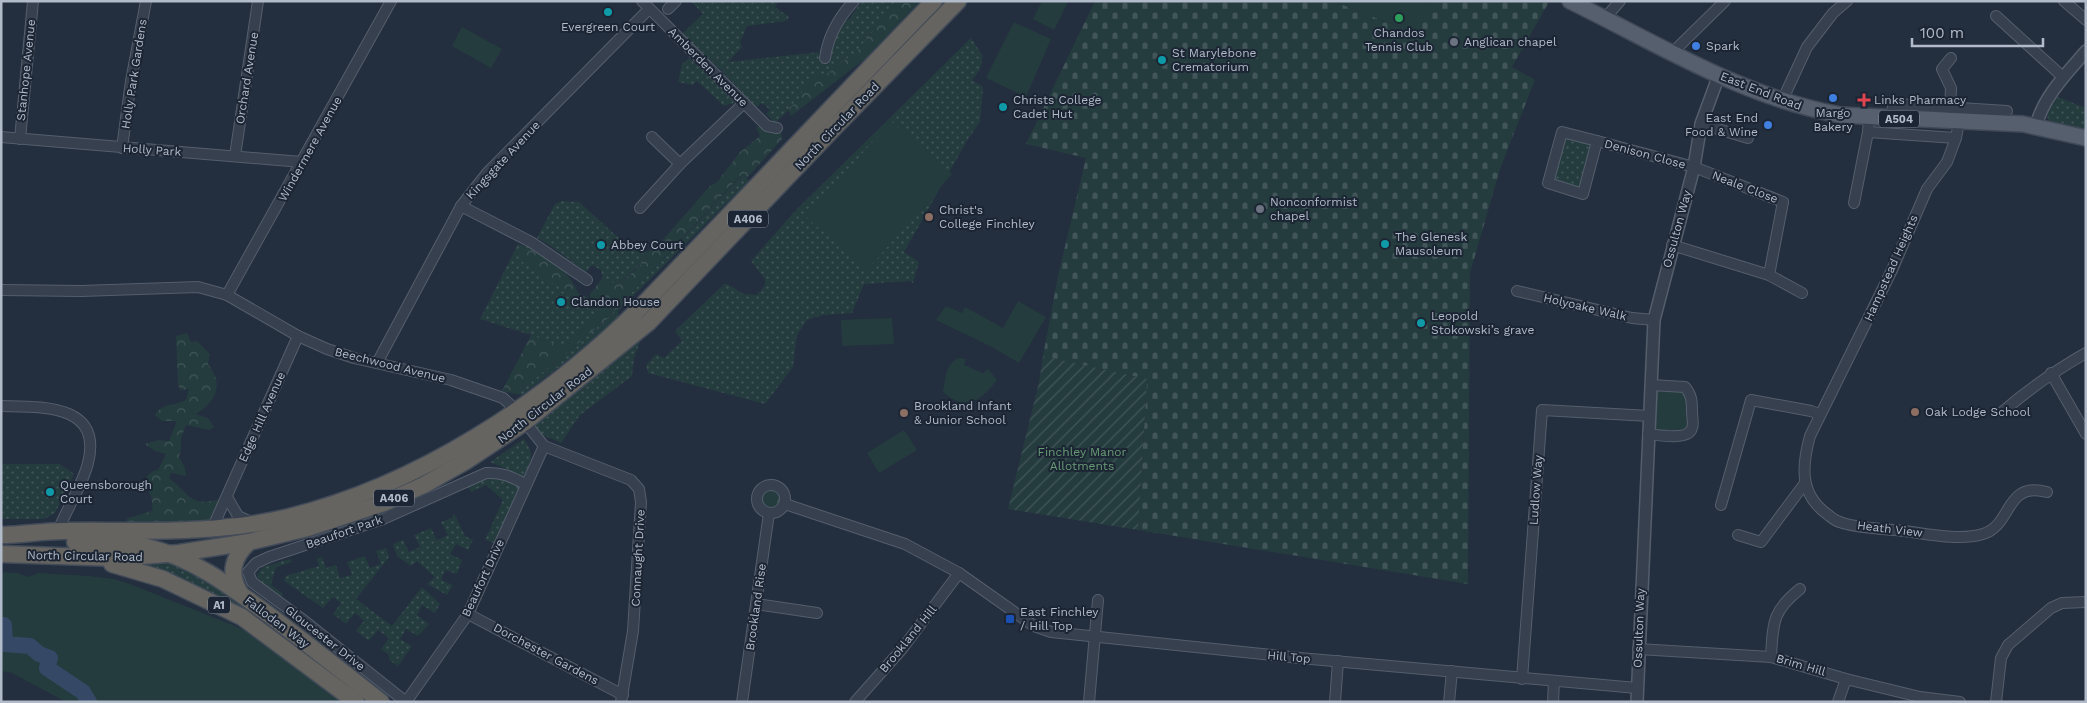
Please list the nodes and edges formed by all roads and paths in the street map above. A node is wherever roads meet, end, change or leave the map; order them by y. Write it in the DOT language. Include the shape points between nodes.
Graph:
graph roads {
  1 [pos="33,1"];
  2 [pos="146,1"];
  3 [pos="258,1"];
  4 [pos="391,1"];
  5 [pos="854,1"];
  6 [pos="934,1"];
  7 [pos="958,1"];
  8 [pos="1570,1"];
  9 [pos="1620,1"];
  10 [pos="1724,1"];
  11 [pos="1847,1"];
  12 [pos="2064,1"];
  13 [pos="646,5"];
  14 [pos="1996,16"];
  15 [pos="1605,18"];
  16 [pos="2086,20"];
  17 [pos="2086,50"];
  18 [pos="1673,52"];
  19 [pos="825,58"];
  20 [pos="1951,58"];
  21 [pos="1718,75"];
  22 [pos="2063,77"];
  23 [pos="1782,101"];
  24 [pos="744,102"];
  25 [pos="1950,108"];
  26 [pos="2007,111"];
  27 [pos="1891,118"];
  28 [pos="1959,122"];
  29 [pos="1701,124"];
  30 [pos="1869,124"];
  31 [pos="2036,126"];
  32 [pos="777,128"];
  33 [pos="652,137"];
  34 [pos="1,138"];
  35 [pos="1748,138"];
  36 [pos="1956,138"];
  37 [pos="2086,138"];
  38 [pos="20,139"];
  39 [pos="1597,141"];
  40 [pos="122,148"];
  41 [pos="235,156"];
  42 [pos="302,162"];
  43 [pos="680,164"];
  44 [pos="1694,167"];
  45 [pos="1854,203"];
  46 [pos="461,206"];
  47 [pos="640,208"];
  48 [pos="1672,245"];
  49 [pos="1769,275"];
  50 [pos="587,280"];
  51 [pos="1,290"];
  52 [pos="1517,291"];
  53 [pos="1802,292"];
  54 [pos="227,295"];
  55 [pos="1654,320"];
  56 [pos="298,336"];
  57 [pos="2086,353"];
  58 [pos="376,363"];
  59 [pos="2051,373"];
  60 [pos="1651,385"];
  61 [pos="1,406"];
  62 [pos="2002,412"];
  63 [pos="1819,414"];
  64 [pos="521,416"];
  65 [pos="1650,416"];
  66 [pos="1648,434"];
  67 [pos="2086,434"];
  68 [pos="544,446"];
  69 [pos="1805,483"];
  70 [pos="526,484"];
  71 [pos="2047,492"];
  72 [pos="226,497"];
  73 [pos="784,504"];
  74 [pos="1721,505"];
  75 [pos="769,513"];
  76 [pos="254,523"];
  77 [pos="212,529"];
  78 [pos="58,531"];
  79 [pos="1,535"];
  80 [pos="18,535"];
  81 [pos="1738,535"];
  82 [pos="249,542"];
  83 [pos="1,554"];
  84 [pos="170,554"];
  85 [pos="85,558"];
  86 [pos="248,572"];
  87 [pos="959,574"];
  88 [pos="1800,588"];
  89 [pos="240,593"];
  90 [pos="1098,600"];
  91 [pos="2086,602"];
  92 [pos="756,604"];
  93 [pos="817,613"];
  94 [pos="468,614"];
  95 [pos="1095,638"];
  96 [pos="1638,649"];
  97 [pos="1771,657"];
  98 [pos="1338,661"];
  99 [pos="1452,671"];
  100 [pos="1522,679"];
  101 [pos="1846,679"];
  102 [pos="1554,681"];
  103 [pos="1637,688"];
  104 [pos="622,698"];
  105 [pos="356,702"];
  106 [pos="381,702"];
  107 [pos="406,702"];
  108 [pos="742,702"];
  109 [pos="854,702"];
  110 [pos="1089,702"];
  111 [pos="1334,702"];
  112 [pos="1449,702"];
  113 [pos="1553,702"];
  114 [pos="1637,702"];
  115 [pos="1838,702"];
  116 [pos="1960,702"];
  117 [pos="1996,702"];
  1 -- 38 [label="street, Stanhope Avenue"];
  2 -- 40 [label="street, Holly Park Gardens"];
  3 -- 41 [label="street, Orchard Avenue"];
  4 -- 42 [label="street, Windermere Avenue"];
  5 -- 19 [label="street" via="835,28 826,46"];
  6 -- 64 [label="highway, North Circular Road / A406" via="634,313"];
  7 -- 64 [label="highway, North Circular Road / A406" via="649,322"];
  8 -- 15 [label="main road, East End Road / A504"];
  9 -- 15 [label="street"];
  10 -- 18 [label="street"];
  11 -- 23 [label="street" via="1833,13 1807,48"];
  12 -- 16 [label="street"];
  13 -- 24 [label="street, Amberden Avenue"];
  13 -- 46 [label="street, Kingsgate Avenue" via="487,173"];
  14 -- 22 [label="street"];
  15 -- 18 [label="main road, East End Road / A504"];
  17 -- 22 [label="street"];
  18 -- 21 [label="main road, East End Road / A504"];
  20 -- 25 [label="street" via="1942,69 1951,88"];
  21 -- 23 [label="main road, East End Road / A504"];
  21 -- 29 [label="street, Ossulton Way"];
  22 -- 31 [label="street" via="2042,107"];
  23 -- 30 [label="main road, East End Road / A504"];
  24 -- 32 [label="street, Amberden Avenue" via="767,126"];
  24 -- 43 [label="street"];
  25 -- 26 [label="street"];
  25 -- 27 [label="street" via="1897,104"];
  27 -- 28 [label="main road, East End Road / A504"];
  27 -- 30 [label="main road, East End Road / A504"];
  28 -- 31 [label="main road, East End Road / A504"];
  28 -- 36 [label="street, Hampstead Heights"];
  29 -- 35 [label="street"];
  29 -- 44 [label="street, Ossulton Way"];
  30 -- 36 [label="street"];
  30 -- 45 [label="street"];
  31 -- 37 [label="main road, East End Road / A504"];
  33 -- 43 [label="street"];
  34 -- 38 [label="street, Holly Park"];
  36 -- 63 [label="street, Hampstead Heights" via="1947,162 1927,189 1892,270"];
  38 -- 40 [label="street, Holly Park"];
  39 -- 39 [label="street, Denison Close" via="1562,132 1548,183 1584,194"];
  39 -- 44 [label="street, Denison Close"];
  40 -- 41 [label="street, Holly Park"];
  41 -- 42 [label="street, Holly Park"];
  42 -- 54 [label="street, Windermere Avenue"];
  43 -- 47 [label="street"];
  44 -- 48 [label="street, Ossulton Way"];
  44 -- 49 [label="street, Neale Close" via="1783,202"];
  46 -- 50 [label="street" via="531,242"];
  46 -- 58 [label="street, Kingsgate Avenue"];
  48 -- 49 [label="street"];
  48 -- 55 [label="street, Ossulton Way"];
  49 -- 53 [label="street"];
  51 -- 54 [label="street, Beechwood Avenue" via="198,287"];
  52 -- 55 [label="street, Holyoake Walk" via="1632,318"];
  54 -- 56 [label="street, Beechwood Avenue"];
  55 -- 60 [label="street, Ossulton Way"];
  56 -- 58 [label="street, Beechwood Avenue"];
  56 -- 72 [label="street, Edge Hill Avenue"];
  57 -- 59 [label="street"];
  58 -- 64 [label="street, Beechwood Avenue" via="452,380 503,398"];
  59 -- 62 [label="street"];
  59 -- 67 [label="street"];
  60 -- 65 [label="street, Ossulton Way"];
  60 -- 66 [label="street" via="1684,387 1690,393 1692,428 1684,436"];
  61 -- 78 [label="street" via="49,407 70,414 84,425 91,442 88,464"];
  63 -- 69 [label="street, Heath View" via="1804,457"];
  63 -- 74 [label="street" via="1751,400"];
  64 -- 68 [label="street"];
  64 -- 76 [label="highway, North Circular Road / A406" via="417,471 331,504"];
  64 -- 82 [label="highway, North Circular Road / A406" via="466,461 424,485 384,503 308,528"];
  65 -- 66 [label="street, Ossulton Way"];
  65 -- 100 [label="street, Ludlow Way" via="1542,410"];
  66 -- 96 [label="street, Ossulton Way"];
  68 -- 70 [label="street, Beaufort Drive"];
  68 -- 104 [label="street, Connaught Drive" via="631,480 639,489 641,502 633,631"];
  69 -- 71 [label="street, Heath View" via="1821,510 1839,522 1970,537 1996,527 2014,498 2027,491"];
  69 -- 81 [label="street" via="1761,542"];
  70 -- 86 [label="street, Beaufort Park" via="498,472 486,474 384,519 269,557 256,563"];
  70 -- 94 [label="street, Beaufort Drive"];
  72 -- 76 [label="street" via="238,516"];
  72 -- 77 [label="street, Edge Hill Avenue"];
  73 -- 75 [label="street" via="780,510"];
  73 -- 75 [label="street" via="780,488 764,488 758,494 758,502 762,510"];
  73 -- 87 [label="street" via="905,544"];
  75 -- 92 [label="street, Brookland Rise"];
  76 -- 77 [label="highway, North Circular Road / A406"];
  77 -- 78 [label="highway, North Circular Road / A406"];
  78 -- 80 [label="highway, North Circular Road / A406"];
  79 -- 80 [label="highway, North Circular Road / A406"];
  80 -- 84 [label="highway, Falloden Way / A1" via="54,541 129,544"];
  82 -- 84 [label="highway, North Circular Road / A406"];
  82 -- 89 [label="highway" via="238,553 232,567"];
  83 -- 85 [label="highway, North Circular Road / A406"];
  84 -- 85 [label="highway, North Circular Road / A406"];
  84 -- 89 [label="highway, Falloden Way / A1" via="205,569"];
  85 -- 105 [label="highway, Falloden Way / A1" via="163,579 242,617"];
  86 -- 107 [label="street, Gloucester Drive" via="252,582"];
  87 -- 95 [label="street, Hill Top" via="1034,626 1051,632"];
  87 -- 109 [label="street, Brookland Hill" via="902,649"];
  88 -- 97 [label="street" via="1786,599 1773,621"];
  89 -- 106 [label="highway, Falloden Way / A1"];
  90 -- 95 [label="street"];
  91 -- 117 [label="street" via="2062,602 2050,608 2008,645 2001,658"];
  92 -- 93 [label="street"];
  92 -- 108 [label="street, Brookland Rise"];
  94 -- 104 [label="street, Dorchester Gardens"];
  94 -- 107 [label="street, Beaufort Drive"];
  95 -- 98 [label="street, Hill Top"];
  95 -- 110 [label="street"];
  96 -- 97 [label="street, Brim Hill"];
  96 -- 103 [label="street, Ossulton Way"];
  97 -- 101 [label="street, Brim Hill"];
  98 -- 99 [label="street, Hill Top"];
  98 -- 111 [label="street"];
  99 -- 100 [label="street, Hill Top"];
  99 -- 112 [label="street"];
  100 -- 102 [label="street, Hill Top"];
  101 -- 115 [label="street"];
  101 -- 116 [label="street, Brim Hill" via="1920,697"];
  102 -- 103 [label="street, Hill Top"];
  102 -- 113 [label="street"];
  103 -- 114 [label="street, Ossulton Way"];
}
